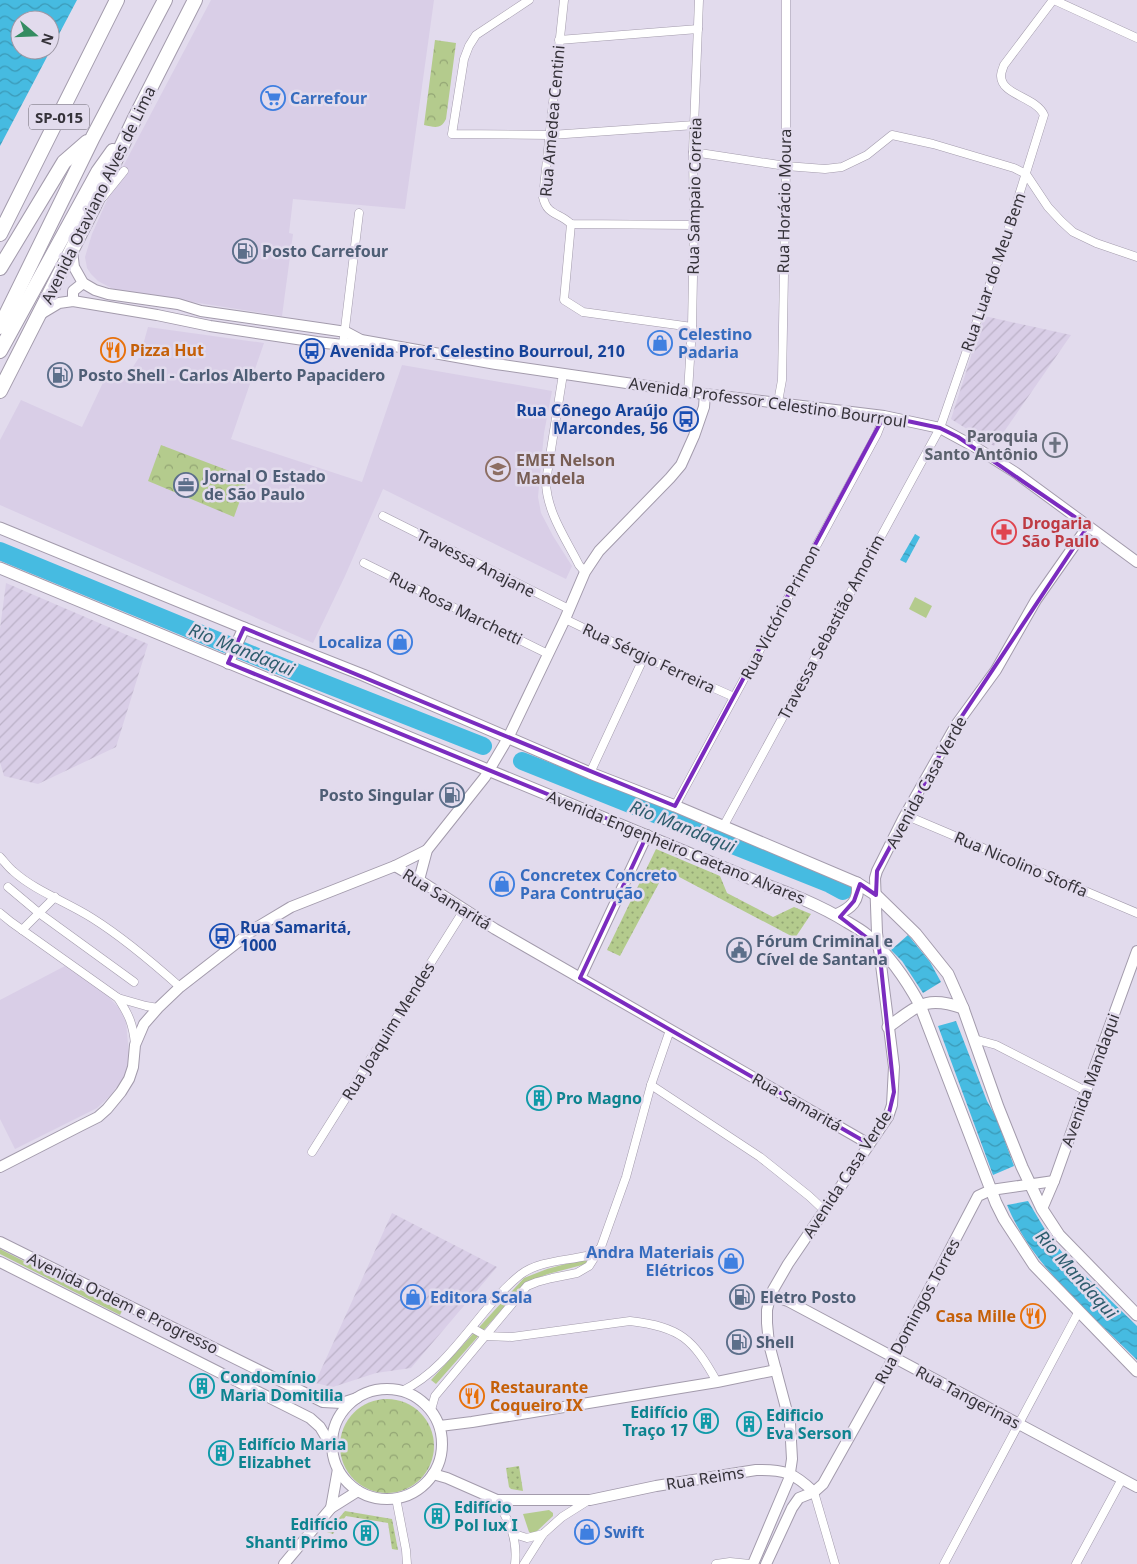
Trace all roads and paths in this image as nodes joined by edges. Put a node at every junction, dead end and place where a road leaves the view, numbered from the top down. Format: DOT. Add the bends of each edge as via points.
graph roads {
  1 [pos="117,0"];
  2 [pos="165,0"];
  3 [pos="195,0"];
  4 [pos="529,0"];
  5 [pos="564,0"];
  6 [pos="699,0"];
  7 [pos="786,0"];
  8 [pos="1054,0"];
  9 [pos="698,30"];
  10 [pos="1137,38"];
  11 [pos="559,40"];
  12 [pos="134,120"];
  13 [pos="695,125"];
  14 [pos="551,135"];
  15 [pos="93,137"];
  16 [pos="694,152"];
  17 [pos="786,166"];
  18 [pos="124,172"];
  19 [pos="1026,174"];
  20 [pos="92,210"];
  21 [pos="359,213"];
  22 [pos="571,224"];
  23 [pos="694,225"];
  24 [pos="0,234"];
  25 [pos="72,251"];
  26 [pos="1137,257"];
  27 [pos="0,268"];
  28 [pos="83,283"];
  29 [pos="73,300"];
  30 [pos="174,303"];
  31 [pos="193,308"];
  32 [pos="39,315"];
  33 [pos="157,315"];
  34 [pos="188,322"];
  35 [pos="210,326"];
  36 [pos="0,327"];
  37 [pos="692,327"];
  38 [pos="346,332"];
  39 [pos="361,340"];
  40 [pos="344,345"];
  41 [pos="0,351"];
  42 [pos="563,374"];
  43 [pos="0,390"];
  44 [pos="688,392"];
  45 [pos="705,394"];
  46 [pos="778,402"];
  47 [pos="884,416"];
  48 [pos="940,428"];
  49 [pos="383,516"];
  50 [pos="1088,526"];
  51 [pos="0,528"];
  52 [pos="1137,562"];
  53 [pos="364,563"];
  54 [pos="0,568"];
  55 [pos="585,572"];
  56 [pos="567,614"];
  57 [pos="244,628"];
  58 [pos="548,654"];
  59 [pos="644,657"];
  60 [pos="228,662"];
  61 [pos="734,697"];
  62 [pos="508,738"];
  63 [pos="489,770"];
  64 [pos="590,773"];
  65 [pos="675,806"];
  66 [pos="905,815"];
  67 [pos="723,827"];
  68 [pos="647,836"];
  69 [pos="427,850"];
  70 [pos="0,857"];
  71 [pos="396,866"];
  72 [pos="420,880"];
  73 [pos="857,883"];
  74 [pos="8,887"];
  75 [pos="876,894"];
  76 [pos="55,897"];
  77 [pos="464,910"];
  78 [pos="0,913"];
  79 [pos="39,913"];
  80 [pos="1137,913"];
  81 [pos="836,915"];
  82 [pos="22,930"];
  83 [pos="879,947"];
  84 [pos="1137,951"];
  85 [pos="580,978"];
  86 [pos="134,982"];
  87 [pos="180,987"];
  88 [pos="118,998"];
  89 [pos="920,1005"];
  90 [pos="158,1008"];
  91 [pos="963,1008"];
  92 [pos="888,1027"];
  93 [pos="670,1030"];
  94 [pos="974,1039"];
  95 [pos="135,1045"];
  96 [pos="652,1085"];
  97 [pos="1086,1091"];
  98 [pos="869,1144"];
  99 [pos="312,1152"];
  100 [pos="0,1167"];
  101 [pos="1054,1181"];
  102 [pos="1029,1184"];
  103 [pos="991,1190"];
  104 [pos="1042,1209"];
  105 [pos="824,1210"];
  106 [pos="0,1242"];
  107 [pos="601,1248"];
  108 [pos="0,1262"];
  109 [pos="771,1295"];
  110 [pos="1079,1311"];
  111 [pos="1137,1315"];
  112 [pos="472,1328"];
  113 [pos="486,1336"];
  114 [pos="893,1358"];
  115 [pos="776,1370"];
  116 [pos="1137,1371"];
  117 [pos="717,1382"];
  118 [pos="402,1391"];
  119 [pos="357,1398"];
  120 [pos="431,1410"];
  121 [pos="1018,1424"];
  122 [pos="440,1426"];
  123 [pos="332,1447"];
  124 [pos="338,1468"];
  125 [pos="433,1474"];
  126 [pos="791,1474"];
  127 [pos="1122,1479"];
  128 [pos="1137,1487"];
  129 [pos="358,1490"];
  130 [pos="814,1492"];
  131 [pos="396,1498"];
  132 [pos="497,1500"];
  133 [pos="590,1500"];
  134 [pos="331,1508"];
  135 [pos="514,1534"];
  136 [pos="543,1534"];
  137 [pos="284,1564"];
  138 [pos="407,1564"];
  139 [pos="515,1564"];
  140 [pos="524,1564"];
  141 [pos="716,1564"];
  142 [pos="752,1564"];
  143 [pos="766,1564"];
  144 [pos="835,1564"];
  145 [pos="944,1564"];
  146 [pos="1076,1564"];
  1 -- 24 [label="highway, SP-015"];
  2 -- 15 [label="highway"];
  3 -- 12 [label="highway, Avenida Otaviano Alves de Lima"];
  4 -- 14 [label="street" via="476,35 469,46 452,134"];
  5 -- 11 [label="street, Rua Amedea Centini"];
  6 -- 9 [label="street, Rua Sampaio Correia"];
  7 -- 17 [label="street, Rua Horácio Moura"];
  8 -- 10 [label="street"];
  8 -- 19 [label="street, Rua Luar do Meu Bem" via="1004,64 1001,75 1002,83 1009,90 1036,104 1044,115"];
  9 -- 11 [label="street"];
  9 -- 13 [label="street, Rua Sampaio Correia"];
  11 -- 14 [label="street, Rua Amedea Centini"];
  12 -- 20 [label="highway, Avenida Otaviano Alves de Lima"];
  12 -- 41 [label="highway" via="98,172"];
  13 -- 14 [label="street"];
  13 -- 16 [label="street, Rua Sampaio Correia"];
  14 -- 22 [label="street, Rua Amedea Centini" via="543,197 545,206 552,214 565,218"];
  15 -- 27 [label="highway" via="64,162"];
  15 -- 36 [label="highway"];
  16 -- 17 [label="street"];
  16 -- 23 [label="street, Rua Sampaio Correia"];
  17 -- 19 [label="street" via="825,170 842,167 867,155 892,135 933,144"];
  17 -- 46 [label="street, Rua Horácio Moura" via="782,380"];
  18 -- 20 [label="street"];
  19 -- 26 [label="street" via="1060,221 1073,232 1096,244"];
  19 -- 48 [label="street, Rua Luar do Meu Bem"];
  20 -- 25 [label="highway, Avenida Otaviano Alves de Lima"];
  21 -- 38 [label="street"];
  22 -- 23 [label="street, Rua Amedea Centini"];
  22 -- 37 [label="street" via="564,300 582,312"];
  23 -- 37 [label="street, Rua Sampaio Correia"];
  25 -- 28 [label="main road" via="74,267"];
  25 -- 32 [label="highway, Avenida Otaviano Alves de Lima"];
  28 -- 29 [label="main road" via="73,291"];
  28 -- 30 [label="main road, Avenida Professor Celestino Bourroul" via="108,294"];
  29 -- 32 [label="main road, Avenida Professor Celestino Bourroul" via="59,302"];
  29 -- 33 [label="main road, Avenida Professor Celestino Bourroul"];
  30 -- 31 [label="main road, Avenida Professor Celestino Bourroul"];
  30 -- 33 [label="main road" via="166,314"];
  30 -- 34 [label="main road" via="185,313"];
  31 -- 35 [label="main road"];
  31 -- 38 [label="main road, Avenida Professor Celestino Bourroul"];
  32 -- 43 [label="highway, Avenida Otaviano Alves de Lima"];
  33 -- 34 [label="main road, Avenida Professor Celestino Bourroul"];
  34 -- 35 [label="main road, Avenida Professor Celestino Bourroul"];
  35 -- 40 [label="main road, Avenida Professor Celestino Bourroul"];
  37 -- 44 [label="street, Rua Sampaio Correia"];
  38 -- 39 [label="main road, Avenida Professor Celestino Bourroul"];
  38 -- 40 [label="street"];
  39 -- 40 [label="main road, Avenida Professor Celestino Bourroul"];
  39 -- 42 [label="main road, Avenida Professor Celestino Bourroul"];
  42 -- 44 [label="main road, Avenida Professor Celestino Bourroul"];
  42 -- 55 [label="street" via="546,494 549,506"];
  44 -- 45 [label="main road, Avenida Professor Celestino Bourroul"];
  45 -- 46 [label="main road, Avenida Professor Celestino Bourroul"];
  45 -- 55 [label="main road" via="704,407 681,465 599,551"];
  46 -- 47 [label="main road, Avenida Professor Celestino Bourroul"];
  47 -- 48 [label="main road, Avenida Professor Celestino Bourroul"];
  47 -- 61 [label="street, Rua Victório Primon"];
  48 -- 50 [label="main road, Avenida Professor Celestino Bourroul" via="1016,473"];
  48 -- 67 [label="street, Travessa Sebastião Amorim"];
  49 -- 56 [label="street, Travessa Anajane"];
  50 -- 52 [label="main road, Avenida Professor Celestino Bourroul"];
  50 -- 66 [label="main road, Avenida Casa Verde" via="1036,600 996,670 956,725"];
  51 -- 57 [label="main road"];
  53 -- 58 [label="street, Rua Rosa Marchetti"];
  54 -- 60 [label="main road, Avenida Engenheiro Caetano Alvares"];
  55 -- 56 [label="main road"];
  56 -- 58 [label="main road"];
  56 -- 59 [label="street, Rua Sérgio Ferreira"];
  57 -- 60 [label="main road"];
  57 -- 62 [label="main road"];
  58 -- 62 [label="main road"];
  59 -- 61 [label="street, Rua Sérgio Ferreira"];
  59 -- 64 [label="street"];
  60 -- 63 [label="main road, Avenida Engenheiro Caetano Alvares"];
  61 -- 65 [label="street, Rua Victório Primon"];
  62 -- 63 [label="main road"];
  62 -- 64 [label="main road"];
  63 -- 68 [label="main road, Avenida Engenheiro Caetano Alvares"];
  63 -- 69 [label="main road"];
  64 -- 65 [label="main road"];
  65 -- 67 [label="main road"];
  66 -- 75 [label="main road, Avenida Casa Verde" via="877,871"];
  66 -- 80 [label="street, Rua Nicolino Stoffa"];
  67 -- 73 [label="main road"];
  68 -- 81 [label="main road, Avenida Engenheiro Caetano Alvares"];
  68 -- 85 [label="main road"];
  69 -- 71 [label="main road"];
  69 -- 72 [label="main road"];
  70 -- 76 [label="street" via="13,871"];
  71 -- 72 [label="main road, Rua Samaritá"];
  71 -- 87 [label="main road, Rua Samaritá" via="291,908 256,928"];
  72 -- 77 [label="main road, Rua Samaritá"];
  73 -- 75 [label="main road"];
  73 -- 81 [label="main road" via="858,893 852,904"];
  74 -- 79 [label="street"];
  75 -- 83 [label="main road, Avenida Casa Verde"];
  75 -- 91 [label="main road" via="916,934 948,974"];
  76 -- 79 [label="street"];
  76 -- 87 [label="street" via="118,936"];
  77 -- 85 [label="main road, Rua Samaritá"];
  77 -- 99 [label="street, Rua Joaquim Mendes"];
  78 -- 82 [label="street"];
  79 -- 82 [label="street"];
  79 -- 86 [label="street"];
  81 -- 83 [label="main road, Avenida Engenheiro Caetano Alvares" via="865,933"];
  82 -- 88 [label="street"];
  83 -- 89 [label="main road, Avenida Engenheiro Caetano Alvares" via="907,982"];
  83 -- 92 [label="main road, Avenida Casa Verde"];
  84 -- 97 [label="main road, Avenida Mandaqui"];
  85 -- 93 [label="main road, Rua Samaritá"];
  87 -- 90 [label="main road, Rua Samaritá"];
  88 -- 90 [label="street"];
  88 -- 95 [label="street" via="129,1014"];
  89 -- 91 [label="main road" via="947,1002"];
  89 -- 92 [label="main road"];
  89 -- 103 [label="main road, Avenida Engenheiro Caetano Alvares"];
  90 -- 95 [label="main road, Rua Samaritá" via="144,1024"];
  91 -- 94 [label="main road"];
  92 -- 98 [label="main road, Avenida Casa Verde" via="894,1067 892,1105 888,1117"];
  93 -- 96 [label="street"];
  93 -- 98 [label="main road, Rua Samaritá"];
  94 -- 97 [label="street" via="996,1045"];
  94 -- 102 [label="main road"];
  95 -- 100 [label="main road, Rua Samaritá" via="128,1079 107,1109 98,1117"];
  96 -- 105 [label="street" via="760,1157"];
  96 -- 107 [label="street" via="626,1177"];
  97 -- 101 [label="main road, Avenida Mandaqui"];
  98 -- 105 [label="main road, Avenida Casa Verde"];
  101 -- 102 [label="main road"];
  101 -- 104 [label="main road, Avenida Mandaqui"];
  102 -- 103 [label="main road"];
  102 -- 104 [label="main road"];
  103 -- 110 [label="main road, Avenida Engenheiro Caetano Alvares" via="1004,1219 1034,1265"];
  103 -- 114 [label="main road, Rua Domingos Torres" via="978,1196"];
  104 -- 111 [label="main road" via="1059,1235"];
  105 -- 109 [label="main road, Avenida Casa Verde"];
  106 -- 119 [label="main road, Avenida Ordem e Progresso" via="323,1402 342,1403"];
  107 -- 112 [label="street" via="588,1255 522,1274"];
  107 -- 113 [label="street" via="583,1271 528,1286"];
  108 -- 123 [label="main road, Avenida Ordem e Progresso" via="310,1418 320,1427"];
  109 -- 114 [label="main road, Rua Tangerinas"];
  109 -- 115 [label="main road, Avenida Casa Verde" via="767,1323"];
  110 -- 116 [label="main road, Avenida Engenheiro Caetano Alvares"];
  110 -- 121 [label="street"];
  112 -- 113 [label="street"];
  112 -- 118 [label="street" via="438,1365 419,1382"];
  113 -- 117 [label="street" via="512,1337 630,1320 650,1323 676,1332 690,1343 704,1358"];
  113 -- 120 [label="street" via="435,1396"];
  114 -- 121 [label="main road, Rua Tangerinas"];
  114 -- 130 [label="main road, Rua Domingos Torres" via="822,1484"];
  115 -- 117 [label="main road"];
  115 -- 126 [label="main road, Avenida Casa Verde" via="790,1423"];
  117 -- 122 [label="main road"];
  118 -- 119 [label="main road" via="379,1389"];
  118 -- 120 [label="main road" via="413,1395"];
  119 -- 123 [label="main road" via="338,1419"];
  120 -- 122 [label="main road"];
  121 -- 127 [label="main road, Rua Tangerinas"];
  121 -- 145 [label="street"];
  122 -- 125 [label="main road" via="441,1456"];
  123 -- 124 [label="main road"];
  124 -- 129 [label="main road"];
  124 -- 134 [label="main road"];
  125 -- 131 [label="main road" via="411,1494"];
  125 -- 132 [label="main road"];
  126 -- 130 [label="main road, Rua Reims"];
  126 -- 133 [label="main road, Rua Reims" via="782,1470 756,1470"];
  126 -- 142 [label="main road, Avenida Casa Verde"];
  127 -- 128 [label="main road, Rua Tangerinas"];
  127 -- 146 [label="street"];
  129 -- 131 [label="main road" via="383,1499"];
  129 -- 134 [label="main road"];
  130 -- 143 [label="main road" via="799,1498 792,1508"];
  130 -- 144 [label="street"];
  131 -- 138 [label="street"];
  132 -- 133 [label="main road, Rua Reims"];
  132 -- 135 [label="street"];
  133 -- 136 [label="street, Rua Reims" via="562,1517"];
  134 -- 137 [label="main road"];
  135 -- 136 [label="street" via="527,1538"];
  135 -- 139 [label="street"];
  136 -- 140 [label="street, Rua Reims"];
  141 -- 142 [label="street"];
}
